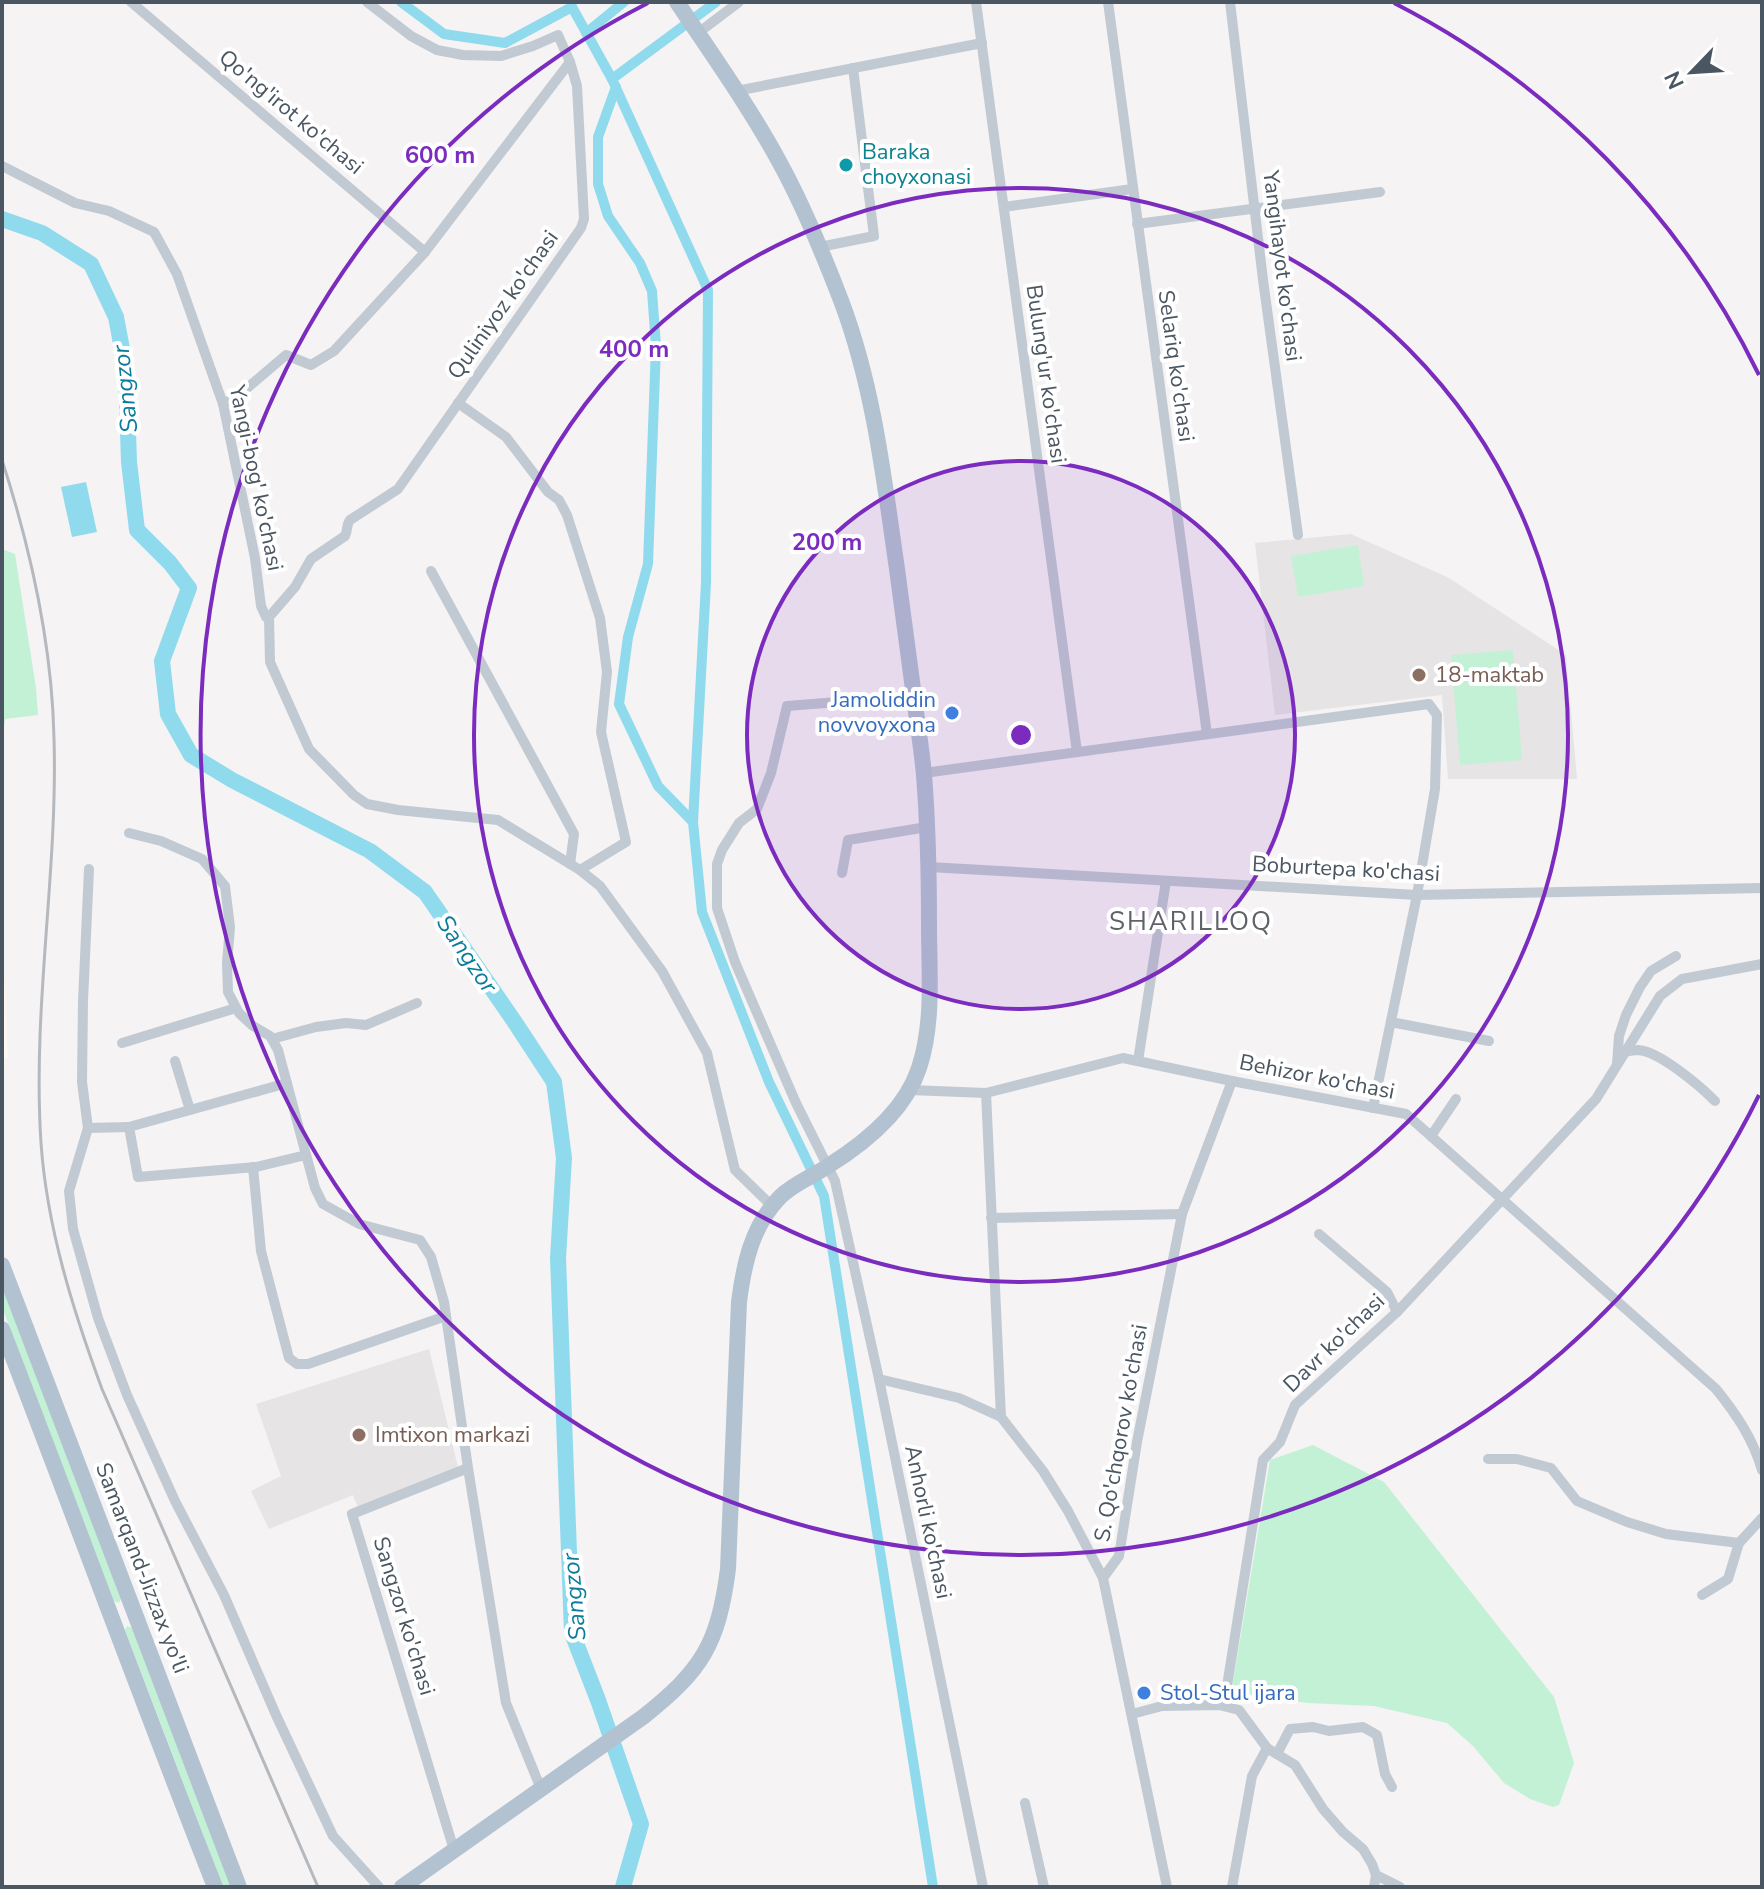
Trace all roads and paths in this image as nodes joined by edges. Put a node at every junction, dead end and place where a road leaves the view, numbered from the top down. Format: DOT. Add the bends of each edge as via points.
graph roads {
  1 [pos="131,2"];
  2 [pos="367,2"];
  3 [pos="739,2"];
  4 [pos="976,2"];
  5 [pos="1108,2"];
  6 [pos="1230,2"];
  7 [pos="678,3"];
  8 [pos="697,32"];
  9 [pos="982,43"];
  10 [pos="570,62"];
  11 [pos="853,68"];
  12 [pos="736,91"];
  13 [pos="2,166"];
  14 [pos="1132,189"];
  15 [pos="1380,192"];
  16 [pos="1004,207"];
  17 [pos="1254,208"];
  18 [pos="1137,224"];
  19 [pos="820,247"];
  20 [pos="425,252"];
  21 [pos="458,403"];
  22 [pos="223,404"];
  23 [pos="1298,535"];
  24 [pos="431,571"];
  25 [pos="269,617"];
  26 [pos="914,696"];
  27 [pos="1207,734"];
  28 [pos="1077,752"];
  29 [pos="924,773"];
  30 [pos="927,827"];
  31 [pos="129,833"];
  32 [pos="575,867"];
  33 [pos="929,867"];
  34 [pos="89,869"];
  35 [pos="842,873"];
  36 [pos="1166,881"];
  37 [pos="1762,888"];
  38 [pos="1417,895"];
  39 [pos="1676,956"];
  40 [pos="1762,964"];
  41 [pos="417,1003"];
  42 [pos="236,1008"];
  43 [pos="1391,1022"];
  44 [pos="272,1039"];
  45 [pos="1489,1041"];
  46 [pos="122,1043"];
  47 [pos="1625,1052"];
  48 [pos="175,1061"];
  49 [pos="1138,1061"];
  50 [pos="1616,1066"];
  51 [pos="1232,1081"];
  52 [pos="287,1083"];
  53 [pos="910,1090"];
  54 [pos="986,1093"];
  55 [pos="1456,1099"];
  56 [pos="1715,1101"];
  57 [pos="1373,1108"];
  58 [pos="190,1110"];
  59 [pos="129,1127"];
  60 [pos="88,1128"];
  61 [pos="1431,1136"];
  62 [pos="306,1155"];
  63 [pos="828,1166"];
  64 [pos="253,1167"];
  65 [pos="1502,1198"];
  66 [pos="772,1206"];
  67 [pos="1182,1214"];
  68 [pos="991,1218"];
  69 [pos="1319,1234"];
  70 [pos="2,1265"];
  71 [pos="1397,1312"];
  72 [pos="446,1316"];
  73 [pos="2,1329"];
  74 [pos="879,1379"];
  75 [pos="1001,1417"];
  76 [pos="1488,1459"];
  77 [pos="468,1468"];
  78 [pos="1762,1470"];
  79 [pos="1762,1518"];
  80 [pos="1739,1543"];
  81 [pos="1103,1578"];
  82 [pos="1702,1595"];
  83 [pos="139,1623"];
  84 [pos="117,1631"];
  85 [pos="1227,1686"];
  86 [pos="1132,1714"];
  87 [pos="1272,1751"];
  88 [pos="1392,1787"];
  89 [pos="541,1789"];
  90 [pos="1025,1803"];
  91 [pos="454,1850"];
  92 [pos="1376,1875"];
  93 [pos="215,1887"];
  94 [pos="239,1887"];
  95 [pos="379,1887"];
  96 [pos="402,1887"];
  97 [pos="983,1887"];
  98 [pos="1044,1887"];
  99 [pos="1167,1887"];
  100 [pos="1232,1887"];
  101 [pos="1374,1887"];
  102 [pos="1400,1887"];
  1 -- 20 [label="street, Qo'ng'irot ko'chasi"];
  2 -- 10 [label="street" via="437,50 501,56 558,35"];
  3 -- 8 [label="street"];
  4 -- 9 [label="street, Bulung'ur ko'chasi"];
  5 -- 14 [label="street, Selariq ko'chasi"];
  6 -- 17 [label="street, Yangihayot ko'chasi"];
  7 -- 8 [label="main road"];
  8 -- 12 [label="main road"];
  9 -- 11 [label="street"];
  9 -- 16 [label="street, Bulung'ur ko'chasi"];
  10 -- 20 [label="street"];
  10 -- 21 [label="street, Quliniyoz ko'chasi" via="577,86 584,219"];
  11 -- 12 [label="street"];
  11 -- 19 [label="street" via="874,236"];
  12 -- 19 [label="main road" via="782,166"];
  13 -- 22 [label="street, Yangi-bog' ko'chasi" via="75,203 109,211 154,232 177,274"];
  14 -- 16 [label="street"];
  14 -- 18 [label="street, Selariq ko'chasi"];
  15 -- 17 [label="street"];
  16 -- 28 [label="street, Bulung'ur ko'chasi"];
  17 -- 18 [label="street"];
  17 -- 23 [label="street, Yangihayot ko'chasi"];
  18 -- 27 [label="street, Selariq ko'chasi"];
  19 -- 26 [label="main road" via="855,342 874,415"];
  20 -- 22 [label="street" via="324,359 308,365 286,355"];
  21 -- 25 [label="street, Quliniyoz ko'chasi" via="398,489 350,520 345,536 311,559"];
  21 -- 32 [label="street" via="506,437 559,500 600,618 607,672 601,732 626,842"];
  22 -- 25 [label="street, Yangi-bog' ko'chasi" via="261,606"];
  24 -- 32 [label="street" via="574,834"];
  25 -- 32 [label="street, Yangi-bog' ko'chasi" via="270,662 309,749 354,795 367,804 398,810 498,820"];
  26 -- 29 [label="main road"];
  26 -- 63 [label="street, Anhorli ko'chasi" via="787,706 757,809 739,823 717,864 717,908 735,962"];
  27 -- 28 [label="street"];
  27 -- 38 [label="street" via="1429,704 1437,715 1435,789"];
  28 -- 29 [label="street"];
  29 -- 30 [label="main road"];
  30 -- 33 [label="main road"];
  30 -- 35 [label="street" via="848,840"];
  31 -- 42 [label="street" via="202,859 225,886 228,992"];
  32 -- 66 [label="street, Yangi-bog' ko'chasi" via="600,886 662,971 707,1053 735,1170"];
  33 -- 36 [label="street, Boburtepa ko'chasi"];
  33 -- 53 [label="main road" via="928,1024"];
  34 -- 60 [label="street" via="82,1069"];
  36 -- 38 [label="street, Boburtepa ko'chasi"];
  36 -- 49 [label="street"];
  37 -- 38 [label="street, Boburtepa ko'chasi"];
  38 -- 43 [label="street"];
  39 -- 50 [label="street" via="1651,971 1640,987 1619,1036"];
  40 -- 47 [label="street, Davr ko'chasi" via="1682,979 1660,996"];
  41 -- 44 [label="street" via="366,1025 316,1027"];
  42 -- 44 [label="street"];
  42 -- 46 [label="street"];
  43 -- 45 [label="street"];
  43 -- 57 [label="street"];
  44 -- 52 [label="street"];
  47 -- 50 [label="street, Davr ko'chasi"];
  47 -- 56 [label="street" via="1640,1050 1654,1056"];
  48 -- 58 [label="street"];
  49 -- 51 [label="street, Behizor ko'chasi"];
  49 -- 54 [label="street, Behizor ko'chasi" via="1123,1058"];
  50 -- 65 [label="street, Davr ko'chasi" via="1596,1099"];
  51 -- 57 [label="street, Behizor ko'chasi"];
  51 -- 67 [label="street, S. Qo'chqorov ko'chasi"];
  52 -- 58 [label="street"];
  52 -- 62 [label="street"];
  53 -- 54 [label="street, Behizor ko'chasi"];
  53 -- 63 [label="main road" via="873,1133"];
  54 -- 68 [label="street"];
  55 -- 61 [label="street"];
  57 -- 61 [label="street, Behizor ko'chasi" via="1406,1114"];
  58 -- 59 [label="street"];
  59 -- 60 [label="street"];
  59 -- 64 [label="street" via="138,1177"];
  60 -- 95 [label="street" via="69,1191 73,1229 127,1395 333,1836"];
  61 -- 65 [label="street, Behizor ko'chasi"];
  62 -- 64 [label="street"];
  62 -- 72 [label="street" via="323,1204 359,1224 420,1240 431,1257"];
  63 -- 66 [label="main road"];
  63 -- 74 [label="street, Anhorli ko'chasi"];
  64 -- 72 [label="street" via="261,1251 289,1358 308,1364"];
  65 -- 71 [label="street, Davr ko'chasi"];
  65 -- 78 [label="street, Behizor ko'chasi" via="1716,1389 1739,1417"];
  66 -- 89 [label="main road" via="754,1235 741,1285 729,1547 721,1613 710,1644 672,1695"];
  67 -- 68 [label="street"];
  67 -- 81 [label="street, S. Qo'chqorov ko'chasi" via="1119,1556"];
  68 -- 75 [label="street"];
  69 -- 71 [label="street" via="1387,1292"];
  70 -- 83 [label="main road, Samarqand-Jizzax yo'li"];
  71 -- 85 [label="street, Davr ko'chasi" via="1295,1405 1280,1442 1263,1460"];
  72 -- 77 [label="street"];
  73 -- 84 [label="main road"];
  74 -- 75 [label="street" via="959,1398"];
  74 -- 97 [label="street, Anhorli ko'chasi"];
  75 -- 81 [label="street" via="1043,1471"];
  76 -- 80 [label="street" via="1517,1459 1551,1468 1577,1501 1627,1522 1666,1534"];
  77 -- 89 [label="street" via="506,1703"];
  77 -- 91 [label="street, Sangzor ko'chasi" via="352,1514"];
  79 -- 80 [label="street"];
  80 -- 82 [label="street" via="1728,1579"];
  81 -- 86 [label="street"];
  83 -- 84 [label="main road" via="124,1617"];
  83 -- 94 [label="main road, Samarqand-Jizzax yo'li"];
  84 -- 93 [label="main road"];
  86 -- 87 [label="street" via="1162,1706 1239,1710"];
  86 -- 99 [label="street"];
  87 -- 88 [label="street" via="1290,1729 1363,1727 1377,1735"];
  87 -- 92 [label="street" via="1295,1765 1323,1809 1363,1849"];
  87 -- 100 [label="street" via="1252,1776"];
  89 -- 91 [label="main road"];
  90 -- 98 [label="street"];
  91 -- 96 [label="main road"];
  92 -- 101 [label="street"];
  92 -- 102 [label="street"];
}
